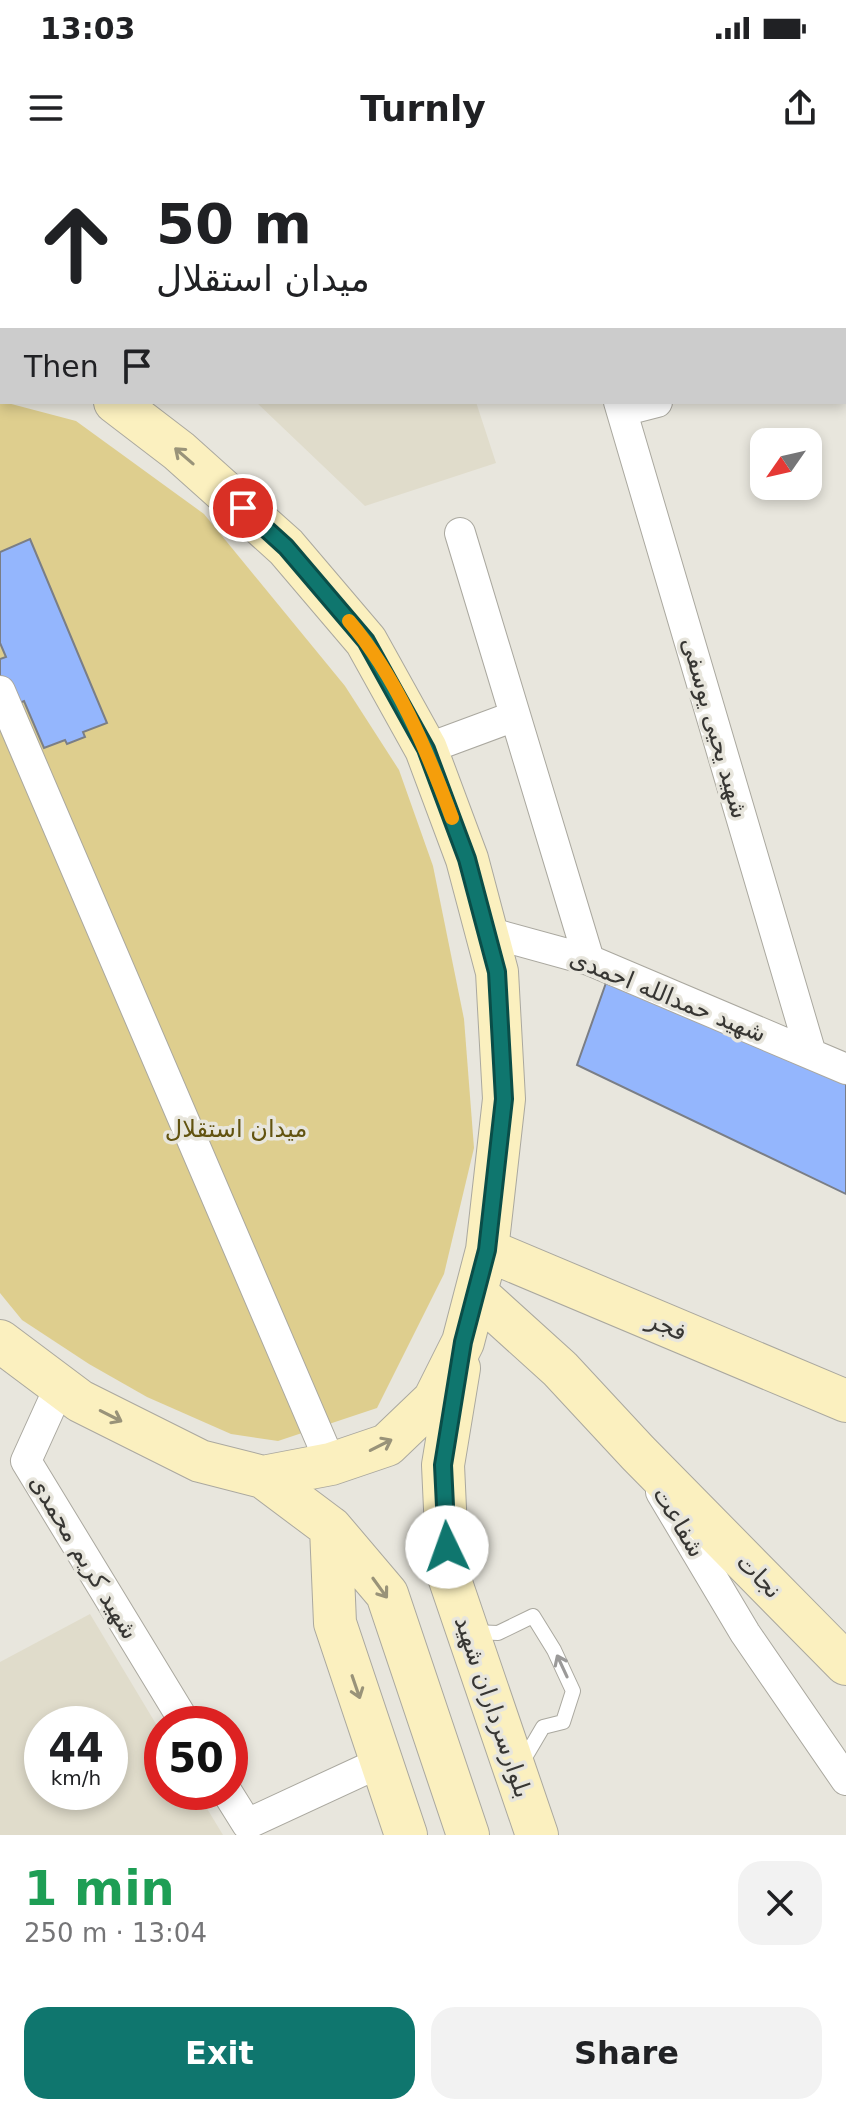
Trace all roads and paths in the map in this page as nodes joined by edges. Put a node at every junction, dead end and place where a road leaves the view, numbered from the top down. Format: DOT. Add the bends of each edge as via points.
graph roads {
  1 [pos="118,404"];
  2 [pos="643,404"];
  3 [pos="621,407"];
  4 [pos="460,533"];
  5 [pos="0,691"];
  6 [pos="515,716"];
  7 [pos="426,749"];
  8 [pos="487,932"];
  9 [pos="589,960"];
  10 [pos="811,1054"];
  11 [pos="846,1069"];
  12 [pos="487,1250"];
  13 [pos="476,1293"];
  14 [pos="0,1341"];
  15 [pos="463,1342"];
  16 [pos="60,1386"];
  17 [pos="846,1401"];
  18 [pos="638,1453"];
  19 [pos="331,1464"];
  20 [pos="263,1477"];
  21 [pos="331,1528"];
  22 [pos="468,1631"];
  23 [pos="846,1664"];
  24 [pos="175,1706"];
  25 [pos="381,1762"];
  26 [pos="516,1773"];
  27 [pos="846,1780"];
  28 [pos="238,1810"];
  29 [pos="406,1835"];
  30 [pos="468,1835"];
  31 [pos="537,1835"];
  7 -- 1 [label="main road, one-way" via="366,641 286,547"];
  2 -- 3 [label="street"];
  3 -- 10 [label="street, شهید یحیی یوسفی"];
  4 -- 6 [label="street"];
  5 -- 19 [label="street"];
  6 -- 7 [label="street"];
  6 -- 9 [label="street"];
  7 -- 8 [label="main road" via="467,859"];
  8 -- 9 [label="street, شهید حمدالله احمدی"];
  8 -- 12 [label="main road" via="497,972 504,1099"];
  9 -- 10 [label="street, شهید حمدالله احمدی"];
  10 -- 11 [label="street, شهید حمدالله احمدی"];
  12 -- 13 [label="main road"];
  12 -- 17 [label="main road, فجر"];
  13 -- 15 [label="main road"];
  13 -- 18 [label="main road, شفاعت" via="560,1369"];
  14 -- 16 [label="main road"];
  19 -- 15 [label="main road, one-way" via="387,1445 434,1400"];
  15 -- 22 [label="main road, بلوارسرداران شهید" via="443,1465 448,1574"];
  16 -- 20 [label="main road, one-way" via="200,1461"];
  16 -- 24 [label="street, شهید کریم محمدی" via="26,1461"];
  18 -- 23 [label="main road, نجات"];
  18 -- 27 [label="street, شفاعت" via="745,1633"];
  19 -- 20 [label="main road"];
  20 -- 21 [label="main road"];
  21 -- 25 [label="main road, one-way" via="335,1623"];
  21 -- 30 [label="main road, one-way" via="387,1594"];
  22 -- 26 [label="main road, بلوارسرداران شهید"];
  26 -- 22 [label="lane, one-way" via="543,1727 563,1722 573,1691 533,1616 498,1633"];
  25 -- 28 [label="street" via="247,1824"];
  25 -- 29 [label="main road"];
  26 -- 31 [label="main road, بلوارسرداران شهید"];
}
